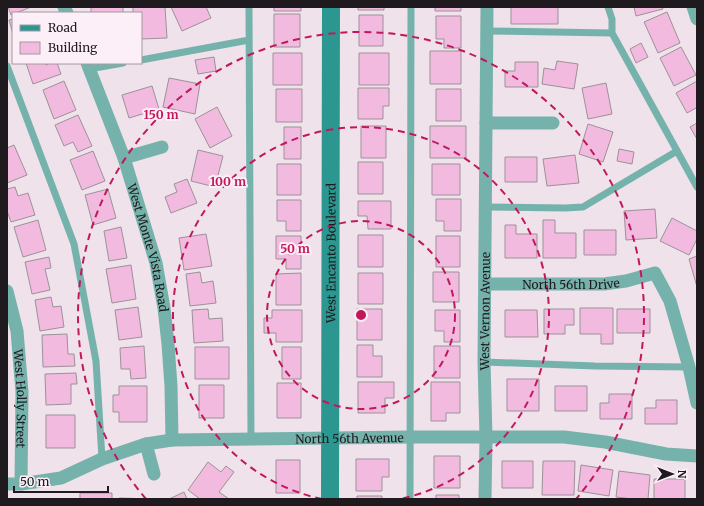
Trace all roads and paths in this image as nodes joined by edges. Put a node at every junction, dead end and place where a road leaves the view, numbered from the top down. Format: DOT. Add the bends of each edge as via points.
graph roads {
  1 [pos="249,7"];
  2 [pos="331,7"];
  3 [pos="411,7"];
  4 [pos="487,7"];
  5 [pos="608,7"];
  6 [pos="692,7"];
  7 [pos="697,18"];
  8 [pos="487,31"];
  9 [pos="612,33"];
  10 [pos="249,40"];
  11 [pos="142,60"];
  12 [pos="111,64"];
  13 [pos="7,66"];
  14 [pos="88,66"];
  15 [pos="486,123"];
  16 [pos="554,123"];
  17 [pos="162,147"];
  18 [pos="677,151"];
  19 [pos="124,158"];
  20 [pos="697,187"];
  21 [pos="486,207"];
  22 [pos="485,284"];
  23 [pos="7,291"];
  24 [pos="484,362"];
  25 [pos="689,368"];
  26 [pos="697,403"];
  27 [pos="410,437"];
  28 [pos="486,437"];
  29 [pos="330,438"];
  30 [pos="172,440"];
  31 [pos="251,440"];
  32 [pos="146,444"];
  33 [pos="697,456"];
  34 [pos="102,459"];
  35 [pos="154,474"];
  36 [pos="7,484"];
  37 [pos="21,484"];
  38 [pos="330,499"];
  39 [pos="410,499"];
  40 [pos="485,499"];
  1 -- 10 [label="lane"];
  2 -- 29 [label="street, West Encanto Boulevard"];
  3 -- 27 [label="lane"];
  4 -- 8 [label="street, West Vernon Avenue"];
  5 -- 9 [label="lane" via="612,19"];
  6 -- 7 [label="street"];
  8 -- 9 [label="lane"];
  8 -- 15 [label="street, West Vernon Avenue"];
  9 -- 18 [label="lane"];
  10 -- 11 [label="lane"];
  10 -- 31 [label="lane"];
  12 -- 14 [label="lane"];
  13 -- 34 [label="lane" via="74,244 96,361"];
  14 -- 19 [label="street, West Monte Vista Road"];
  15 -- 16 [label="street"];
  15 -- 21 [label="street, West Vernon Avenue"];
  17 -- 19 [label="street"];
  18 -- 20 [label="lane"];
  18 -- 21 [label="lane" via="583,206"];
  19 -- 30 [label="street, West Monte Vista Road" via="156,263 164,308 171,386"];
  21 -- 22 [label="street, West Vernon Avenue"];
  22 -- 24 [label="street, West Vernon Avenue"];
  22 -- 25 [label="street, North 56th Drive" via="604,284 655,273 670,301"];
  23 -- 37 [label="street, West Holly Street" via="17,331 22,392"];
  24 -- 25 [label="lane"];
  24 -- 28 [label="street, West Vernon Avenue"];
  25 -- 26 [label="street"];
  27 -- 28 [label="street, North 56th Avenue"];
  27 -- 29 [label="street, North 56th Avenue"];
  27 -- 39 [label="lane"];
  28 -- 33 [label="street, North 56th Avenue" via="564,437 666,454"];
  28 -- 40 [label="street, West Vernon Avenue"];
  29 -- 31 [label="street, North 56th Avenue"];
  29 -- 38 [label="street, West Encanto Boulevard"];
  30 -- 31 [label="street, North 56th Avenue"];
  30 -- 32 [label="street, North 56th Avenue"];
  32 -- 34 [label="street, North 56th Avenue"];
  32 -- 35 [label="street"];
  34 -- 37 [label="street, North 56th Avenue" via="61,478"];
  36 -- 37 [label="street, North 56th Avenue"];
}
